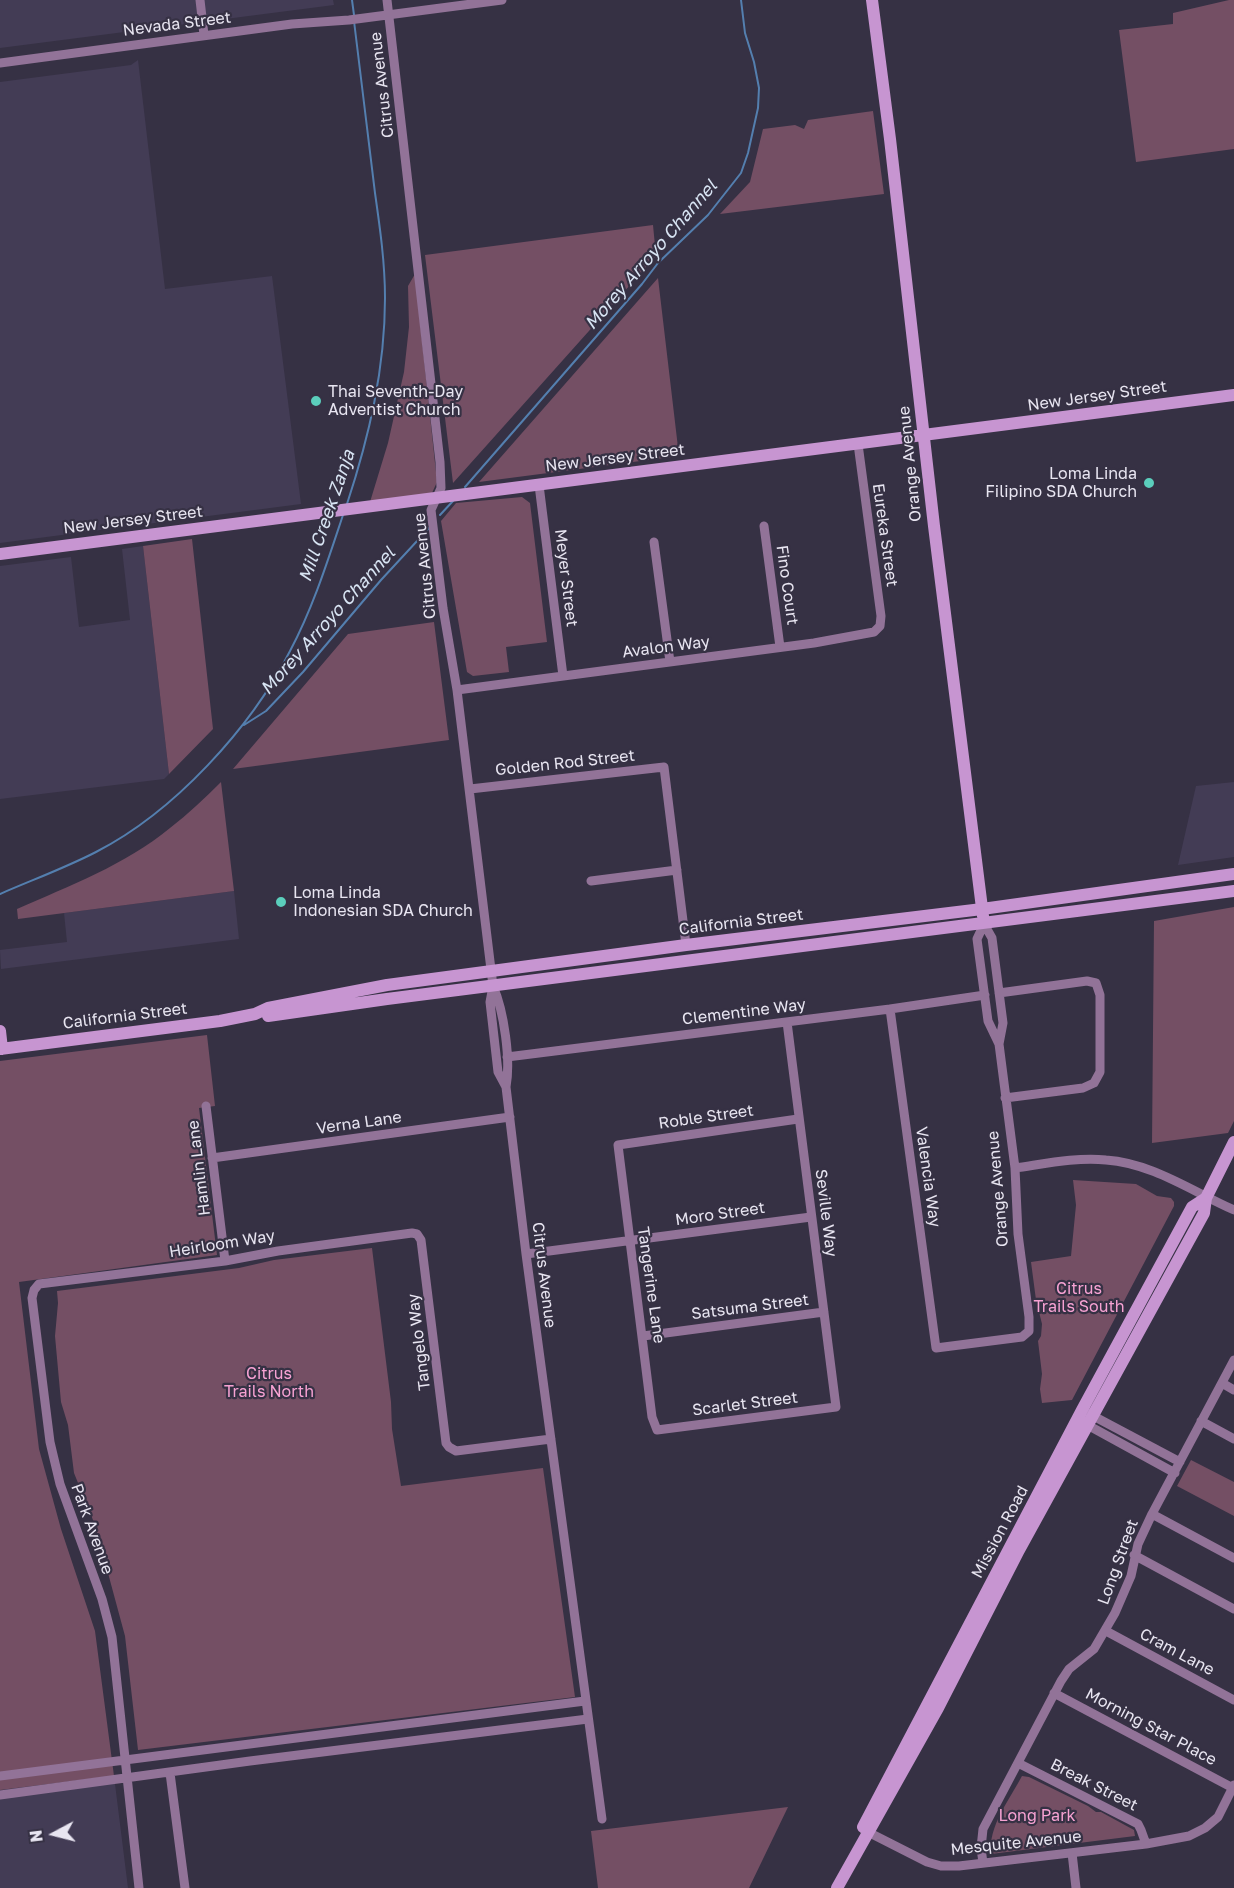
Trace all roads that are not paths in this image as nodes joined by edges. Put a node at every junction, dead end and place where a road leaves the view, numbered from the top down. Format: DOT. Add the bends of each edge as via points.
graph roads {
  1 [pos="200,0"];
  2 [pos="387,0"];
  3 [pos="502,0"];
  4 [pos="872,0"];
  5 [pos="388,15"];
  6 [pos="204,35"];
  7 [pos="0,63"];
  8 [pos="1234,395"];
  9 [pos="924,436"];
  10 [pos="858,444"];
  11 [pos="539,484"];
  12 [pos="437,498"];
  13 [pos="764,526"];
  14 [pos="654,542"];
  15 [pos="0,554"];
  16 [pos="878,630"];
  17 [pos="780,648"];
  18 [pos="670,662"];
  19 [pos="563,676"];
  20 [pos="457,690"];
  21 [pos="470,789"];
  22 [pos="677,870"];
  23 [pos="1234,874"];
  24 [pos="591,881"];
  25 [pos="1234,891"];
  26 [pos="982,909"];
  27 [pos="984,924"];
  28 [pos="686,945"];
  29 [pos="491,972"];
  30 [pos="493,986"];
  31 [pos="999,993"];
  32 [pos="985,995"];
  33 [pos="890,1009"];
  34 [pos="255,1014"];
  35 [pos="787,1022"];
  36 [pos="0,1031"];
  37 [pos="999,1044"];
  38 [pos="1,1049"];
  39 [pos="507,1057"];
  40 [pos="506,1087"];
  41 [pos="1005,1098"];
  42 [pos="206,1106"];
  43 [pos="510,1117"];
  44 [pos="798,1119"];
  45 [pos="1234,1142"];
  46 [pos="618,1145"];
  47 [pos="212,1158"];
  48 [pos="1015,1168"];
  49 [pos="1206,1198"];
  50 [pos="1234,1210"];
  51 [pos="811,1217"];
  52 [pos="417,1234"];
  53 [pos="630,1241"];
  54 [pos="526,1254"];
  55 [pos="225,1262"];
  56 [pos="34,1290"];
  57 [pos="824,1312"];
  58 [pos="1029,1330"];
  59 [pos="643,1336"];
  60 [pos="1234,1360"];
  61 [pos="1221,1383"];
  62 [pos="1234,1390"];
  63 [pos="836,1407"];
  64 [pos="1085,1417"];
  65 [pos="1201,1421"];
  66 [pos="657,1430"];
  67 [pos="551,1439"];
  68 [pos="1234,1439"];
  69 [pos="1141,1441"];
  70 [pos="1135,1452"];
  71 [pos="1180,1462"];
  72 [pos="1175,1473"];
  73 [pos="1152,1514"];
  74 [pos="1134,1555"];
  75 [pos="1234,1558"];
  76 [pos="1234,1609"];
  77 [pos="1106,1631"];
  78 [pos="1054,1693"];
  79 [pos="1234,1700"];
  80 [pos="585,1701"];
  81 [pos="588,1719"];
  82 [pos="350,1732"];
  83 [pos="352,1749"];
  84 [pos="126,1759"];
  85 [pos="1018,1763"];
  86 [pos="170,1773"];
  87 [pos="0,1776"];
  88 [pos="127,1779"];
  89 [pos="1233,1787"];
  90 [pos="0,1795"];
  91 [pos="602,1819"];
  92 [pos="866,1831"];
  93 [pos="1146,1844"];
  94 [pos="1072,1853"];
  95 [pos="983,1863"];
  96 [pos="139,1888"];
  97 [pos="185,1888"];
  98 [pos="830,1888"];
  99 [pos="837,1888"];
  100 [pos="1076,1888"];
  1 -- 6 [label="street"];
  2 -- 5 [label="street, Citrus Avenue"];
  3 -- 5 [label="street, Nevada Street"];
  4 -- 9 [label="street, Orange Avenue"];
  5 -- 6 [label="street, Nevada Street"];
  5 -- 12 [label="street, Citrus Avenue" via="440,462 441,488"];
  6 -- 7 [label="street, Nevada Street"];
  8 -- 9 [label="street, New Jersey Street"];
  9 -- 10 [label="street, New Jersey Street"];
  9 -- 26 [label="street, Orange Avenue"];
  10 -- 11 [label="street, New Jersey Street"];
  10 -- 16 [label="street, Eureka Street" via="881,616"];
  11 -- 12 [label="street, New Jersey Street"];
  11 -- 19 [label="street, Meyer Street"];
  12 -- 15 [label="street, New Jersey Street"];
  12 -- 20 [label="street, Citrus Avenue" via="431,510"];
  13 -- 17 [label="street, Fino Court"];
  14 -- 18 [label="street"];
  16 -- 17 [label="street, Avalon Way"];
  17 -- 18 [label="street, Avalon Way"];
  18 -- 19 [label="street, Avalon Way"];
  19 -- 20 [label="street, Avalon Way"];
  20 -- 21 [label="street, Citrus Avenue"];
  21 -- 22 [label="street, Golden Rod Street" via="664,767"];
  21 -- 29 [label="street, Citrus Avenue"];
  22 -- 24 [label="street"];
  22 -- 28 [label="street"];
  23 -- 26 [label="street, California Street"];
  25 -- 27 [label="street, California Street"];
  26 -- 27 [label="street, Orange Avenue"];
  26 -- 28 [label="street, California Street"];
  27 -- 30 [label="street, California Street"];
  27 -- 31 [label="street, Orange Avenue" via="992,938"];
  27 -- 32 [label="street, Orange Avenue" via="977,939"];
  28 -- 29 [label="street, California Street"];
  29 -- 30 [label="street, Citrus Avenue"];
  29 -- 34 [label="street, California Street" via="387,985 268,1008"];
  30 -- 34 [label="street, California Street" via="269,1016"];
  30 -- 39 [label="street, Citrus Avenue" via="499,1000"];
  30 -- 40 [label="street, Citrus Avenue" via="490,1002 498,1072"];
  31 -- 37 [label="street, Orange Avenue" via="1003,1023"];
  31 -- 41 [label="street" via="1087,981 1096,983 1100,995 1100,1072 1094,1083 1083,1088"];
  32 -- 33 [label="street, Clementine Way"];
  32 -- 37 [label="street, Orange Avenue" via="988,1021"];
  33 -- 35 [label="street, Clementine Way"];
  33 -- 58 [label="street, Valencia Way" via="936,1348 1022,1337"];
  34 -- 38 [label="street, California Street"];
  35 -- 39 [label="street, Clementine Way"];
  35 -- 44 [label="street, Seville Way"];
  36 -- 38 [label="street"];
  37 -- 41 [label="street, Orange Avenue"];
  39 -- 40 [label="street, Citrus Avenue"];
  40 -- 43 [label="street, Citrus Avenue"];
  41 -- 48 [label="street, Orange Avenue"];
  42 -- 47 [label="street, Hamlin Lane"];
  43 -- 47 [label="street, Verna Lane"];
  43 -- 54 [label="street, Citrus Avenue"];
  44 -- 46 [label="street, Roble Street"];
  44 -- 51 [label="street, Seville Way"];
  45 -- 49 [label="street, Mission Road"];
  46 -- 53 [label="street, Tangerine Lane"];
  47 -- 55 [label="street, Hamlin Lane"];
  48 -- 49 [label="street" via="1107,1160 1140,1167"];
  48 -- 58 [label="street, Orange Avenue"];
  49 -- 50 [label="street"];
  49 -- 64 [label="street, Mission Road" via="1204,1213"];
  51 -- 53 [label="street, Moro Street"];
  51 -- 57 [label="street, Seville Way"];
  52 -- 55 [label="street, Heirloom Way" via="278,1251"];
  52 -- 67 [label="street, Tangelo Way" via="421,1240 446,1443 456,1450"];
  53 -- 54 [label="street, Moro Street"];
  53 -- 59 [label="street, Tangerine Lane"];
  54 -- 67 [label="street, Citrus Avenue"];
  55 -- 56 [label="street, Heirloom Way" via="50,1282 39,1284"];
  56 -- 84 [label="street, Park Avenue" via="50,1442 60,1484 112,1637"];
  57 -- 59 [label="street, Satsuma Street"];
  57 -- 63 [label="street, Seville Way"];
  59 -- 66 [label="street, Tangerine Lane" via="652,1417"];
  60 -- 61 [label="street, Long Street"];
  61 -- 62 [label="street"];
  61 -- 65 [label="street, Long Street"];
  63 -- 66 [label="street, Scarlet Street"];
  64 -- 69 [label="street"];
  64 -- 70 [label="street"];
  64 -- 92 [label="street, Mission Road" via="938,1708"];
  65 -- 68 [label="street"];
  65 -- 71 [label="street, Long Street"];
  67 -- 80 [label="street, Citrus Avenue"];
  69 -- 70 [label="street"];
  69 -- 71 [label="street"];
  70 -- 72 [label="street"];
  71 -- 72 [label="street, Long Street"];
  72 -- 73 [label="street, Long Street"];
  73 -- 74 [label="street, Long Street"];
  73 -- 75 [label="street"];
  74 -- 76 [label="street"];
  74 -- 77 [label="street, Long Street" via="1129,1584"];
  77 -- 78 [label="street, Long Street" via="1094,1649 1069,1669"];
  77 -- 79 [label="street, Cram Lane"];
  78 -- 85 [label="street, Long Street"];
  78 -- 89 [label="street, Morning Star Place"];
  80 -- 81 [label="street, Citrus Avenue"];
  80 -- 82 [label="street"];
  81 -- 83 [label="street"];
  81 -- 91 [label="street, Citrus Avenue"];
  82 -- 83 [label="street"];
  82 -- 84 [label="street"];
  83 -- 86 [label="street"];
  84 -- 87 [label="street"];
  84 -- 88 [label="street, Park Avenue"];
  85 -- 93 [label="street, Break Street" via="1138,1824"];
  85 -- 95 [label="street, Long Street" via="983,1829"];
  86 -- 88 [label="street"];
  86 -- 97 [label="street"];
  88 -- 90 [label="street"];
  88 -- 96 [label="street, Park Avenue"];
  89 -- 93 [label="street, Mesquite Avenue" via="1218,1817 1205,1828 1189,1836"];
  92 -- 95 [label="street, Mesquite Avenue" via="941,1866"];
  92 -- 98 [label="street, Mission Road"];
  92 -- 99 [label="street, Mission Road"];
  93 -- 94 [label="street, Mesquite Avenue"];
  94 -- 95 [label="street, Mesquite Avenue"];
  94 -- 100 [label="street"];
}
